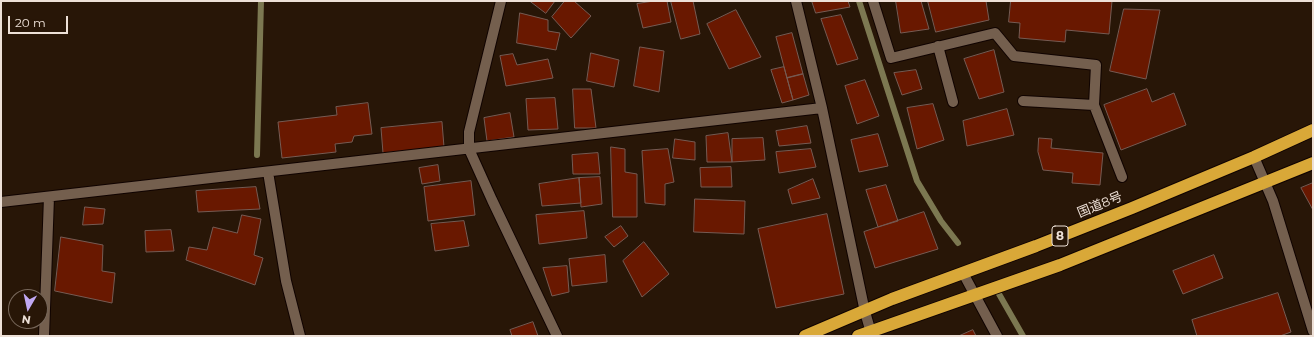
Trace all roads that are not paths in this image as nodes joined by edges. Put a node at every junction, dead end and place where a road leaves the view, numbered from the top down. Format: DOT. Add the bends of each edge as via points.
graph roads {
  1 [pos="501,1"];
  2 [pos="796,1"];
  3 [pos="873,1"];
  4 [pos="938,46"];
  5 [pos="1022,101"];
  6 [pos="953,102"];
  7 [pos="1094,106"];
  8 [pos="822,108"];
  9 [pos="1313,130"];
  10 [pos="469,149"];
  11 [pos="1254,158"];
  12 [pos="1313,163"];
  13 [pos="268,172"];
  14 [pos="1122,177"];
  15 [pos="49,197"];
  16 [pos="1,202"];
  17 [pos="963,273"];
  18 [pos="865,312"];
  19 [pos="1313,331"];
  20 [pos="871,334"];
  21 [pos="44,336"];
  22 [pos="300,336"];
  23 [pos="557,336"];
  24 [pos="805,336"];
  25 [pos="858,336"];
  26 [pos="997,336"];
  1 -- 10 [label="street" via="469,132"];
  2 -- 8 [label="street"];
  3 -- 4 [label="street" via="891,58"];
  4 -- 6 [label="street"];
  4 -- 7 [label="street" via="995,32 1014,56 1096,65"];
  5 -- 7 [label="street"];
  7 -- 14 [label="street"];
  8 -- 10 [label="street"];
  8 -- 18 [label="street"];
  9 -- 11 [label="highway, 国道8号 / 8"];
  10 -- 13 [label="street"];
  10 -- 23 [label="street"];
  11 -- 17 [label="highway, 国道8号 / 8"];
  11 -- 19 [label="street" via="1273,200"];
  12 -- 20 [label="highway, 8" via="1060,265"];
  13 -- 15 [label="street"];
  13 -- 22 [label="street" via="286,281"];
  15 -- 16 [label="street"];
  15 -- 21 [label="street"];
  17 -- 18 [label="highway, 国道8号 / 8" via="892,299"];
  17 -- 26 [label="street"];
  18 -- 20 [label="street"];
  18 -- 24 [label="highway, 国道8号 / 8"];
  20 -- 25 [label="highway, 8"];
}
